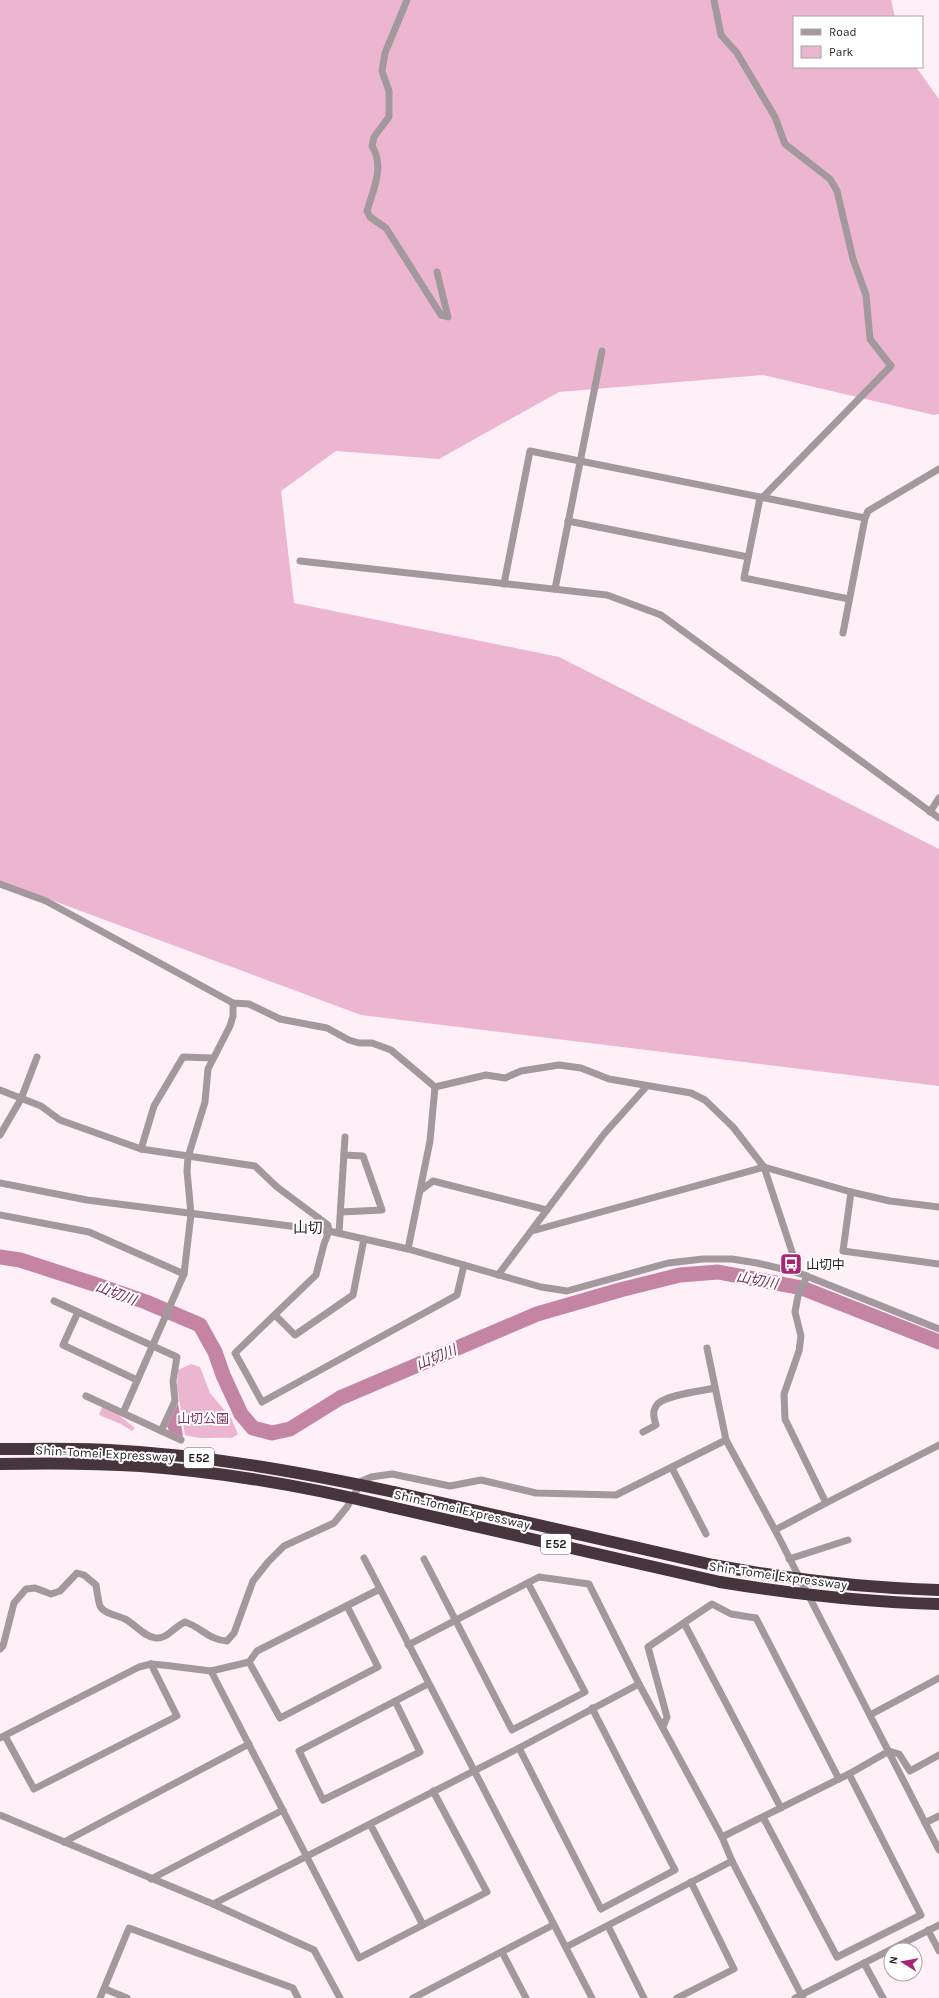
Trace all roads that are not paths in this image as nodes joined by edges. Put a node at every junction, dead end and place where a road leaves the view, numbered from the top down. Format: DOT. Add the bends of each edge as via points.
graph roads {
  1 [pos="407,0"];
  2 [pos="714,0"];
  3 [pos="437,272"];
  4 [pos="602,351"];
  5 [pos="580,462"];
  6 [pos="939,469"];
  7 [pos="761,498"];
  8 [pos="865,518"];
  9 [pos="568,521"];
  10 [pos="748,557"];
  11 [pos="300,561"];
  12 [pos="504,584"];
  13 [pos="555,589"];
  14 [pos="849,599"];
  15 [pos="843,633"];
  16 [pos="939,798"];
  17 [pos="930,812"];
  18 [pos="939,818"];
  19 [pos="0,884"];
  20 [pos="233,1003"];
  21 [pos="37,1057"];
  22 [pos="212,1058"];
  23 [pos="647,1086"];
  24 [pos="435,1087"];
  25 [pos="0,1090"];
  26 [pos="21,1099"];
  27 [pos="0,1135"];
  28 [pos="345,1137"];
  29 [pos="141,1149"];
  30 [pos="344,1155"];
  31 [pos="188,1157"];
  32 [pos="764,1166"];
  33 [pos="0,1183"];
  34 [pos="421,1190"];
  35 [pos="851,1192"];
  36 [pos="939,1207"];
  37 [pos="547,1210"];
  38 [pos="341,1212"];
  39 [pos="191,1214"];
  40 [pos="0,1215"];
  41 [pos="329,1231"];
  42 [pos="532,1231"];
  43 [pos="340,1233"];
  44 [pos="364,1239"];
  45 [pos="408,1249"];
  46 [pos="939,1264"];
  47 [pos="464,1265"];
  48 [pos="799,1273"];
  49 [pos="184,1274"];
  50 [pos="498,1275"];
  51 [pos="805,1279"];
  52 [pos="54,1301"];
  53 [pos="78,1312"];
  54 [pos="275,1315"];
  55 [pos="939,1329"];
  56 [pos="152,1346"];
  57 [pos="707,1348"];
  58 [pos="137,1380"];
  59 [pos="716,1388"];
  60 [pos="86,1396"];
  61 [pos="123,1413"];
  62 [pos="161,1431"];
  63 [pos="643,1432"];
  64 [pos="181,1440"];
  65 [pos="726,1440"];
  66 [pos="939,1445"];
  67 [pos="0,1449"];
  68 [pos="0,1464"];
  69 [pos="672,1468"];
  70 [pos="826,1503"];
  71 [pos="775,1530"];
  72 [pos="706,1534"];
  73 [pos="848,1540"];
  74 [pos="364,1558"];
  75 [pos="424,1559"];
  76 [pos="789,1559"];
  77 [pos="528,1583"];
  78 [pos="380,1590"];
  79 [pos="939,1590"];
  80 [pos="939,1604"];
  81 [pos="347,1606"];
  82 [pos="455,1620"];
  83 [pos="684,1623"];
  84 [pos="408,1644"];
  85 [pos="0,1649"];
  86 [pos="249,1662"];
  87 [pos="151,1664"];
  88 [pos="211,1671"];
  89 [pos="939,1678"];
  90 [pos="428,1684"];
  91 [pos="639,1684"];
  92 [pos="395,1701"];
  93 [pos="592,1708"];
  94 [pos="870,1715"];
  95 [pos="663,1728"];
  96 [pos="3,1737"];
  97 [pos="249,1744"];
  98 [pos="519,1748"];
  99 [pos="888,1751"];
  100 [pos="939,1755"];
  101 [pos="473,1771"];
  102 [pos="849,1774"];
  103 [pos="840,1779"];
  104 [pos="433,1791"];
  105 [pos="781,1808"];
  106 [pos="283,1810"];
  107 [pos="0,1815"];
  108 [pos="939,1816"];
  109 [pos="763,1817"];
  110 [pos="925,1823"];
  111 [pos="370,1824"];
  112 [pos="722,1837"];
  113 [pos="64,1842"];
  114 [pos="939,1850"];
  115 [pos="306,1856"];
  116 [pos="732,1861"];
  117 [pos="151,1880"];
  118 [pos="691,1882"];
  119 [pos="213,1904"];
  120 [pos="423,1925"];
  121 [pos="553,1925"];
  122 [pos="939,1925"];
  123 [pos="608,1926"];
  124 [pos="928,1930"];
  125 [pos="566,1947"];
  126 [pos="939,1951"];
  127 [pos="502,1952"];
  128 [pos="864,1963"];
  129 [pos="105,1988"];
  130 [pos="800,1997"];
  131 [pos="100,1998"];
  132 [pos="127,1998"];
  133 [pos="298,1998"];
  134 [pos="340,1998"];
  135 [pos="413,1998"];
  136 [pos="526,1998"];
  137 [pos="592,1998"];
  138 [pos="644,1998"];
  139 [pos="677,1998"];
  140 [pos="883,1998"];
  1 -- 3 [label="street" via="385,53 382,72 389,90 389,117 374,137 372,146 378,156 379,172 367,211 370,217 386,228 441,315 448,316"];
  2 -- 7 [label="street" via="721,34 737,53 775,117 785,144 830,179 837,191 853,258 866,295 870,339 891,366"];
  4 -- 5 [label="street"];
  5 -- 7 [label="street"];
  5 -- 9 [label="street"];
  5 -- 12 [label="street" via="530,451"];
  6 -- 8 [label="street" via="868,510"];
  7 -- 8 [label="street"];
  7 -- 10 [label="street"];
  8 -- 14 [label="street"];
  9 -- 10 [label="street"];
  9 -- 13 [label="street"];
  10 -- 14 [label="street" via="744,578"];
  11 -- 12 [label="street"];
  12 -- 13 [label="street"];
  13 -- 17 [label="street" via="607,595 661,616"];
  14 -- 15 [label="street"];
  16 -- 17 [label="street"];
  17 -- 18 [label="street"];
  19 -- 20 [label="street" via="46,901"];
  20 -- 22 [label="street" via="230,1026"];
  20 -- 24 [label="street" via="249,1004 280,1019 326,1028 349,1040 372,1043 391,1050"];
  21 -- 26 [label="street"];
  22 -- 29 [label="street" via="183,1057 154,1106"];
  22 -- 31 [label="street" via="208,1069 205,1102"];
  23 -- 24 [label="street" via="609,1079 581,1068 559,1065 521,1071 505,1078 486,1075"];
  23 -- 32 [label="street" via="691,1093 705,1100 733,1127"];
  23 -- 37 [label="street" via="604,1134"];
  24 -- 34 [label="street" via="430,1141"];
  25 -- 26 [label="street"];
  26 -- 27 [label="street"];
  26 -- 29 [label="street" via="41,1106 60,1120"];
  28 -- 30 [label="street"];
  29 -- 31 [label="street"];
  30 -- 38 [label="street"];
  30 -- 38 [label="street" via="363,1156 382,1210"];
  31 -- 39 [label="street"];
  31 -- 41 [label="street" via="256,1166 277,1187 328,1225"];
  32 -- 35 [label="street"];
  32 -- 42 [label="street"];
  32 -- 48 [label="street"];
  33 -- 39 [label="street" via="87,1200"];
  34 -- 37 [label="street" via="433,1181"];
  34 -- 45 [label="street"];
  35 -- 36 [label="street" via="890,1201"];
  35 -- 46 [label="street" via="843,1251"];
  37 -- 42 [label="street"];
  38 -- 43 [label="street"];
  39 -- 41 [label="street"];
  39 -- 49 [label="street"];
  40 -- 49 [label="street" via="89,1232"];
  41 -- 43 [label="street"];
  41 -- 54 [label="street" via="316,1275"];
  42 -- 50 [label="street"];
  43 -- 44 [label="street"];
  44 -- 45 [label="street"];
  44 -- 54 [label="street" via="353,1295 295,1335"];
  45 -- 47 [label="street"];
  47 -- 50 [label="street"];
  47 -- 54 [label="street" via="457,1295 262,1402 235,1353"];
  48 -- 50 [label="street" via="750,1262 704,1259 668,1263 567,1291"];
  48 -- 51 [label="street"];
  49 -- 56 [label="street"];
  51 -- 55 [label="street"];
  51 -- 70 [label="street" via="795,1312 801,1336 799,1351 784,1394 784,1419"];
  52 -- 53 [label="street"];
  53 -- 56 [label="street"];
  53 -- 58 [label="street" via="63,1345"];
  56 -- 58 [label="street"];
  56 -- 62 [label="street" via="177,1357 173,1381 175,1401"];
  57 -- 59 [label="street"];
  58 -- 61 [label="street"];
  59 -- 63 [label="street" via="665,1398 656,1405 653,1414 656,1425"];
  59 -- 65 [label="street"];
  60 -- 61 [label="street"];
  61 -- 62 [label="street"];
  62 -- 64 [label="street"];
  65 -- 69 [label="street"];
  65 -- 71 [label="street"];
  66 -- 70 [label="street"];
  67 -- 79 [label="highway, Shin-Tomei Expressway / E52, bridge" via="109,1450 181,1456 317,1475 713,1566 817,1582"];
  68 -- 80 [label="highway, Shin-Tomei Expressway / E52, bridge" via="105,1464 222,1474 314,1490 720,1582 819,1596"];
  69 -- 72 [label="street"];
  69 -- 85 [label="street" via="616,1495 536,1493 481,1480 450,1486 392,1474 372,1477 362,1482 334,1523 284,1546 268,1562 253,1582 234,1633 227,1640 216,1640 185,1622 165,1637 156,1638 142,1632 125,1619 105,1611 101,1607 96,1585 84,1575 77,1573 60,1591 51,1594 35,1588 26,1589 14,1604"];
  70 -- 71 [label="street"];
  71 -- 76 [label="street"];
  73 -- 76 [label="street"];
  74 -- 78 [label="street"];
  75 -- 82 [label="street"];
  76 -- 94 [label="street"];
  77 -- 82 [label="street"];
  77 -- 82 [label="street" via="585,1692 512,1730"];
  77 -- 91 [label="street" via="539,1577 589,1584"];
  78 -- 81 [label="street"];
  78 -- 84 [label="street"];
  81 -- 86 [label="street" via="257,1652"];
  81 -- 86 [label="street" via="378,1667 280,1718"];
  82 -- 84 [label="street"];
  83 -- 95 [label="street" via="648,1647 667,1717"];
  83 -- 103 [label="street" via="712,1604 731,1614 756,1618"];
  83 -- 105 [label="street"];
  84 -- 90 [label="street"];
  86 -- 88 [label="street"];
  87 -- 88 [label="street"];
  87 -- 96 [label="street" via="139,1667"];
  87 -- 96 [label="street" via="177,1716 34,1789"];
  88 -- 97 [label="street"];
  89 -- 94 [label="street"];
  90 -- 92 [label="street"];
  90 -- 101 [label="street"];
  91 -- 93 [label="street"];
  91 -- 95 [label="street"];
  92 -- 92 [label="street" via="299,1751 323,1800 420,1752"];
  93 -- 98 [label="street"];
  93 -- 98 [label="street" via="675,1870 602,1909"];
  94 -- 99 [label="street"];
  95 -- 112 [label="street"];
  97 -- 106 [label="street"];
  97 -- 113 [label="street"];
  98 -- 101 [label="street"];
  99 -- 100 [label="street" via="900,1754 910,1771"];
  99 -- 102 [label="street"];
  99 -- 110 [label="street"];
  101 -- 104 [label="street"];
  101 -- 121 [label="street"];
  102 -- 103 [label="street"];
  102 -- 109 [label="street" via="921,1914 837,1957"];
  103 -- 105 [label="street"];
  104 -- 111 [label="street"];
  104 -- 120 [label="street" via="487,1892"];
  105 -- 109 [label="street"];
  106 -- 115 [label="street"];
  106 -- 117 [label="street"];
  107 -- 113 [label="street"];
  108 -- 110 [label="street"];
  109 -- 112 [label="street"];
  110 -- 114 [label="street"];
  111 -- 115 [label="street"];
  111 -- 120 [label="street"];
  112 -- 116 [label="street"];
  113 -- 117 [label="street"];
  115 -- 119 [label="street"];
  115 -- 120 [label="street" via="359,1958"];
  116 -- 118 [label="street"];
  116 -- 130 [label="street"];
  117 -- 119 [label="street"];
  118 -- 123 [label="street"];
  118 -- 139 [label="street" via="734,1968"];
  119 -- 134 [label="street" via="314,1950"];
  121 -- 125 [label="street"];
  121 -- 127 [label="street"];
  122 -- 124 [label="street"];
  123 -- 125 [label="street"];
  123 -- 138 [label="street"];
  124 -- 126 [label="street"];
  124 -- 128 [label="street"];
  125 -- 137 [label="street"];
  127 -- 135 [label="street"];
  127 -- 136 [label="street"];
  128 -- 130 [label="street"];
  128 -- 140 [label="street"];
  129 -- 131 [label="street"];
  129 -- 132 [label="street"];
  129 -- 133 [label="street" via="129,1928 293,1988"];
}
